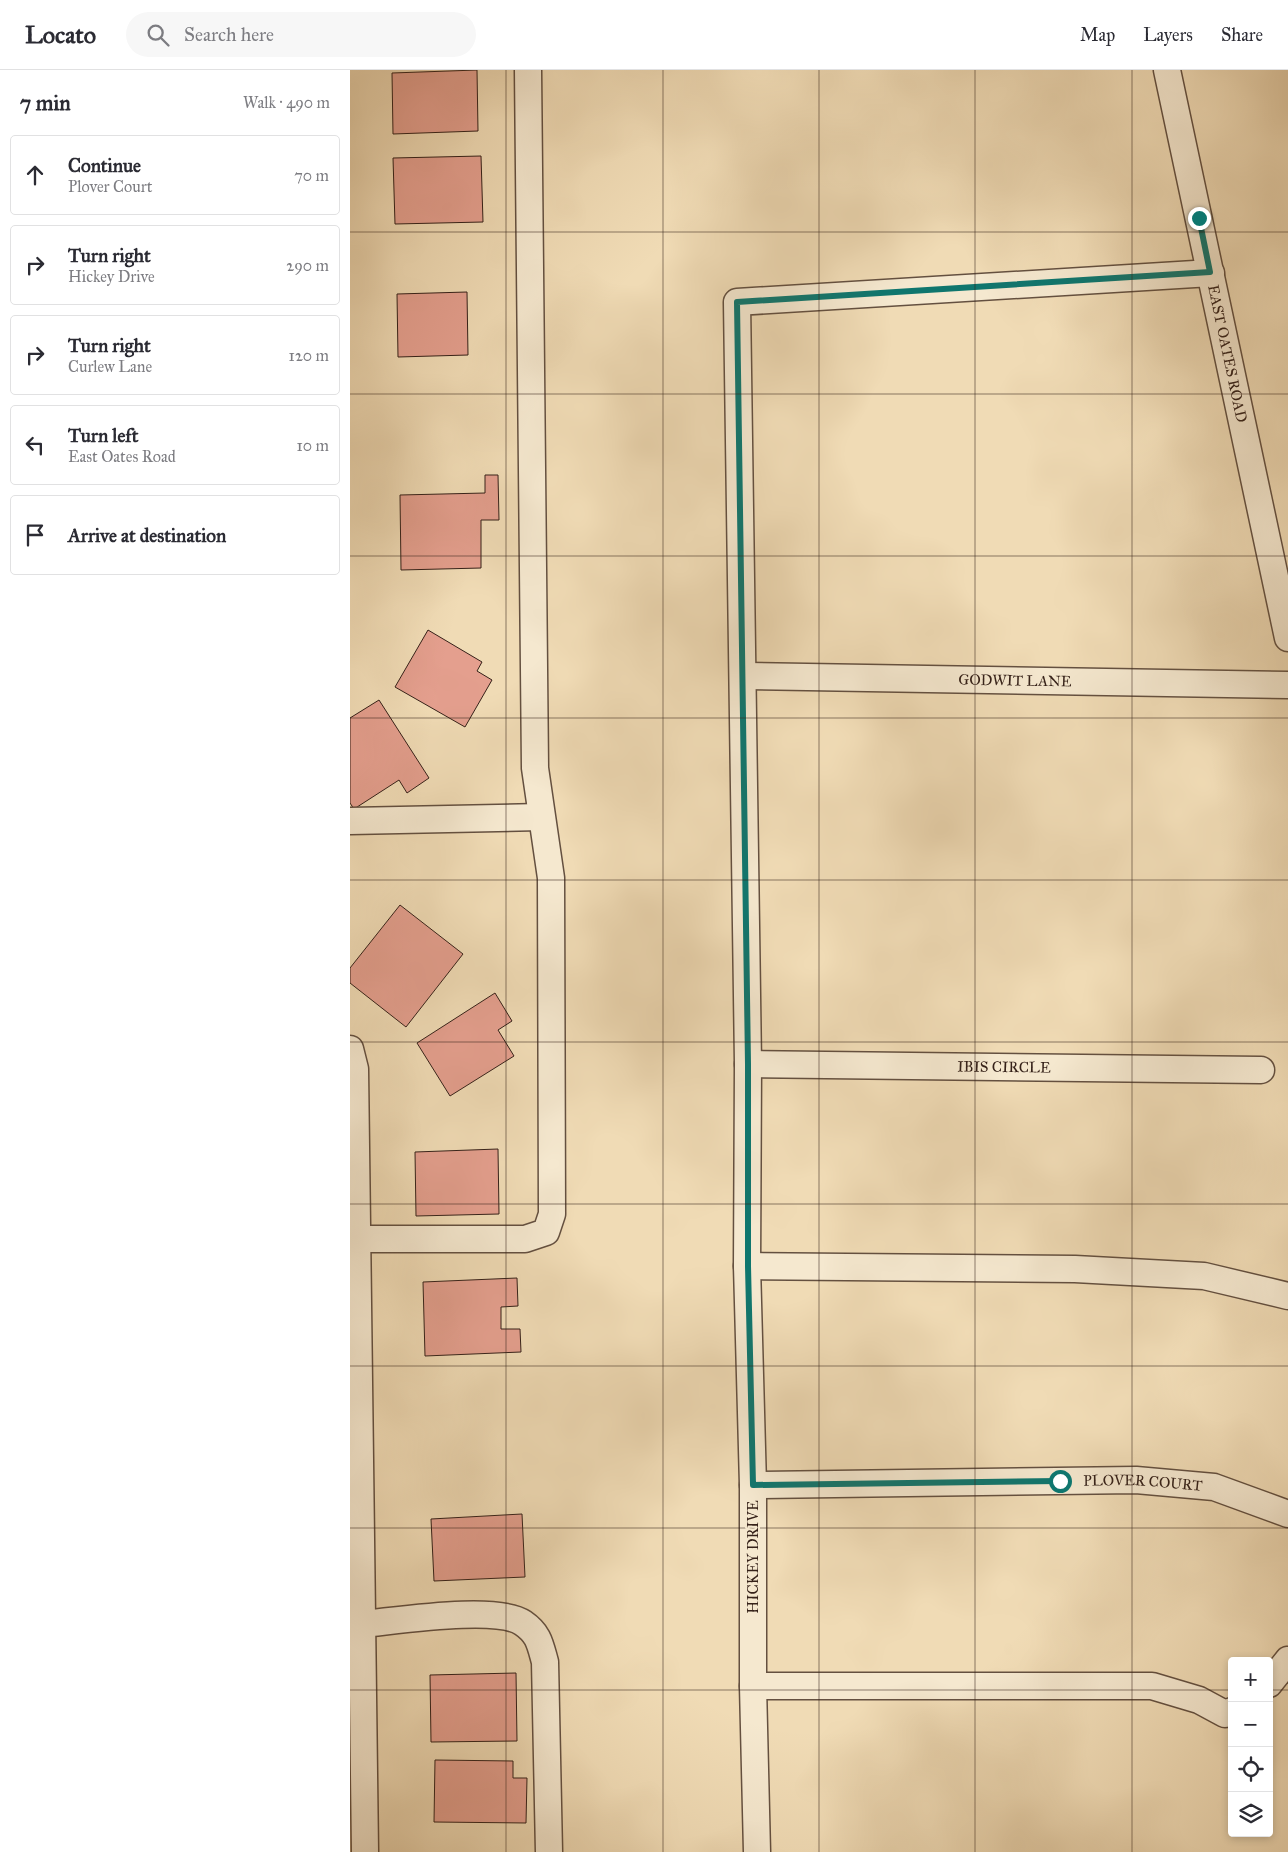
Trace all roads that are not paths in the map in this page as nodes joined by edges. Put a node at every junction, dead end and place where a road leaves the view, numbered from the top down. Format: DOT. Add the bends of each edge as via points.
graph roads {
  1 [pos="528,70"];
  2 [pos="1167,70"];
  3 [pos="1210,272"];
  4 [pos="1288,638"];
  5 [pos="744,676"];
  6 [pos="1288,685"];
  7 [pos="541,817"];
  8 [pos="350,821"];
  9 [pos="352,1062"];
  10 [pos="748,1064"];
  11 [pos="1260,1070"];
  12 [pos="357,1239"];
  13 [pos="748,1266"];
  14 [pos="1288,1296"];
  15 [pos="753,1485"];
  16 [pos="1288,1514"];
  17 [pos="362,1624"];
  18 [pos="1288,1660"];
  19 [pos="1273,1679"];
  20 [pos="753,1686"];
  21 [pos="1228,1713"];
  22 [pos="365,1852"];
  23 [pos="549,1852"];
  24 [pos="757,1852"];
  1 -- 7 [label="street" via="535,768"];
  2 -- 3 [label="street, EAST OATES ROAD"];
  3 -- 4 [label="street, EAST OATES ROAD"];
  3 -- 5 [label="street, HICKEY DRIVE" via="737,302"];
  5 -- 6 [label="street, GODWIT LANE"];
  5 -- 10 [label="street, HICKEY DRIVE"];
  7 -- 8 [label="street"];
  7 -- 12 [label="street" via="551,878 552,1214 546,1232 525,1239"];
  9 -- 12 [label="street"];
  10 -- 11 [label="street, IBIS CIRCLE"];
  10 -- 13 [label="street, HICKEY DRIVE"];
  12 -- 17 [label="street"];
  13 -- 14 [label="street" via="1115,1271 1204,1276"];
  13 -- 15 [label="street, HICKEY DRIVE"];
  15 -- 16 [label="street, PLOVER COURT" via="1136,1480 1214,1487"];
  15 -- 20 [label="street, HICKEY DRIVE"];
  17 -- 22 [label="street"];
  17 -- 23 [label="street" via="471,1614 502,1616 522,1622 539,1639 545,1662"];
  18 -- 19 [label="street"];
  20 -- 21 [label="street" via="1152,1686 1199,1700"];
  20 -- 24 [label="street, HICKEY DRIVE"];
}
